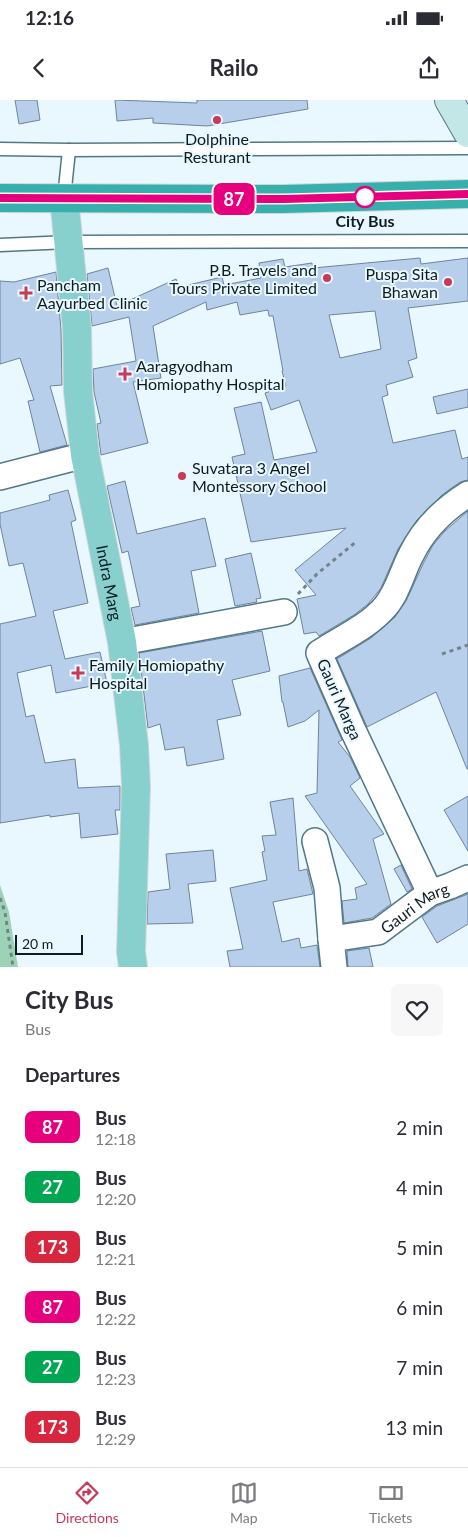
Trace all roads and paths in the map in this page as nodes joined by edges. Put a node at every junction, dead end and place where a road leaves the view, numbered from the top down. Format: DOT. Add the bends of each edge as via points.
graph roads {
  1 [pos="449,100"];
  2 [pos="468,133"];
  3 [pos="468,148"];
  4 [pos="0,149"];
  5 [pos="69,150"];
  6 [pos="468,194"];
  7 [pos="0,198"];
  8 [pos="64,198"];
  9 [pos="468,241"];
  10 [pos="69,242"];
  11 [pos="0,245"];
  12 [pos="85,455"];
  13 [pos="0,477"];
  14 [pos="468,494"];
  15 [pos="357,541"];
  16 [pos="284,612"];
  17 [pos="122,642"];
  18 [pos="468,644"];
  19 [pos="442,654"];
  20 [pos="315,841"];
  21 [pos="468,878"];
  22 [pos="430,893"];
  23 [pos="0,898"];
  24 [pos="331,938"];
  25 [pos="12,967"];
  26 [pos="133,967"];
  27 [pos="334,967"];
  1 -- 2 [label="main road"];
  3 -- 5 [label="lane"];
  4 -- 5 [label="lane"];
  5 -- 8 [label="lane"];
  6 -- 8 [label="highway" via="284,199"];
  7 -- 8 [label="highway"];
  8 -- 10 [label="main road, Indra Marg"];
  9 -- 10 [label="lane"];
  10 -- 11 [label="lane"];
  10 -- 12 [label="main road, Indra Marg"];
  12 -- 13 [label="street"];
  12 -- 17 [label="main road, Indra Marg"];
  14 -- 22 [label="street, Gauri Marga" via="428,527 385,607 365,624 319,653"];
  15 -- 16 [label="path" via="300,591"];
  16 -- 17 [label="street"];
  17 -- 26 [label="main road, Indra Marg" via="136,786"];
  18 -- 19 [label="path"];
  20 -- 24 [label="street" via="326,888"];
  21 -- 22 [label="street, Gauri Marg"];
  22 -- 24 [label="street, Gauri Marg" via="378,932"];
  23 -- 25 [label="path" via="5,912"];
  24 -- 27 [label="street"];
}
